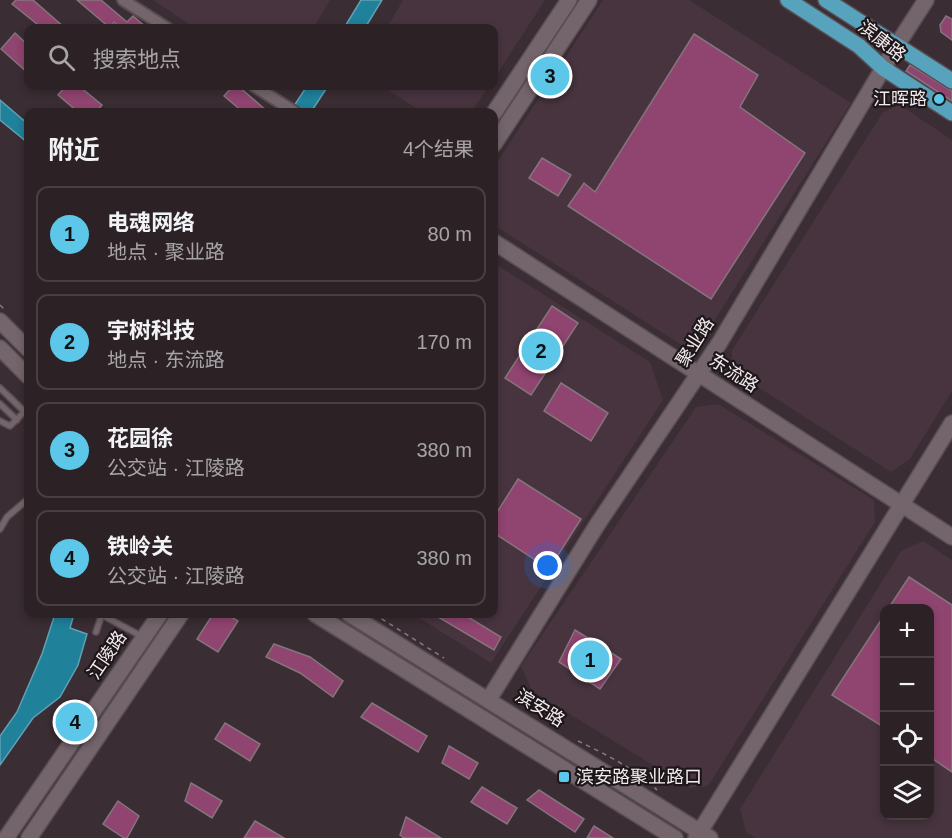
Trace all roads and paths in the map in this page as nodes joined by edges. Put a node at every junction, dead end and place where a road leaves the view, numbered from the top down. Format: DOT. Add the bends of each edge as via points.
graph roads {
  1 [pos="123,0"];
  2 [pos="569,0"];
  3 [pos="589,0"];
  4 [pos="788,0"];
  5 [pos="825,0"];
  6 [pos="926,0"];
  7 [pos="161,24"];
  8 [pos="897,45"];
  9 [pos="883,68"];
  10 [pos="952,81"];
  11 [pos="260,90"];
  12 [pos="287,108"];
  13 [pos="497,108"];
  14 [pos="952,113"];
  15 [pos="498,138"];
  16 [pos="498,245"];
  17 [pos="0,321"];
  18 [pos="24,340"];
  19 [pos="0,348"];
  20 [pos="24,372"];
  21 [pos="698,373"];
  22 [pos="0,388"];
  23 [pos="0,404"];
  24 [pos="24,408"];
  25 [pos="24,413"];
  26 [pos="17,420"];
  27 [pos="0,421"];
  28 [pos="952,423"];
  29 [pos="24,502"];
  30 [pos="902,504"];
  31 [pos="0,528"];
  32 [pos="952,537"];
  33 [pos="101,618"];
  34 [pos="109,618"];
  35 [pos="157,618"];
  36 [pos="178,618"];
  37 [pos="321,618"];
  38 [pos="356,618"];
  39 [pos="380,618"];
  40 [pos="96,632"];
  41 [pos="144,637"];
  42 [pos="444,658"];
  43 [pos="489,699"];
  44 [pos="577,741"];
  45 [pos="660,794"];
  46 [pos="702,836"];
  47 [pos="6,838"];
  48 [pos="29,838"];
  49 [pos="675,838"];
  1 -- 7 [label="street"];
  2 -- 13 [label="street"];
  3 -- 15 [label="street"];
  4 -- 9 [label="main road, 滨康路" via="859,45"];
  5 -- 8 [label="main road, 滨康路"];
  6 -- 8 [label="street, 聚业路"];
  8 -- 9 [label="street, 聚业路"];
  8 -- 10 [label="main road, 滨康路"];
  9 -- 14 [label="main road, 滨康路"];
  9 -- 21 [label="street, 聚业路"];
  11 -- 12 [label="street"];
  16 -- 21 [label="street, 东流路"];
  17 -- 18 [label="street"];
  19 -- 20 [label="street"];
  21 -- 30 [label="street, 东流路"];
  21 -- 43 [label="street, 聚业路"];
  22 -- 24 [label="lane"];
  23 -- 26 [label="lane"];
  25 -- 26 [label="lane"];
  26 -- 27 [label="lane" via="10,426"];
  28 -- 30 [label="street"];
  29 -- 31 [label="lane"];
  30 -- 32 [label="street, 东流路"];
  30 -- 46 [label="street"];
  33 -- 40 [label="lane"];
  34 -- 41 [label="lane"];
  35 -- 41 [label="street, 江陵路"];
  36 -- 48 [label="street, 江陵路"];
  37 -- 49 [label="street"];
  38 -- 43 [label="street, 滨安路"];
  39 -- 42 [label="path"];
  41 -- 47 [label="street, 江陵路"];
  43 -- 46 [label="street, 滨安路"];
  44 -- 45 [label="path" via="648,782"];
}
